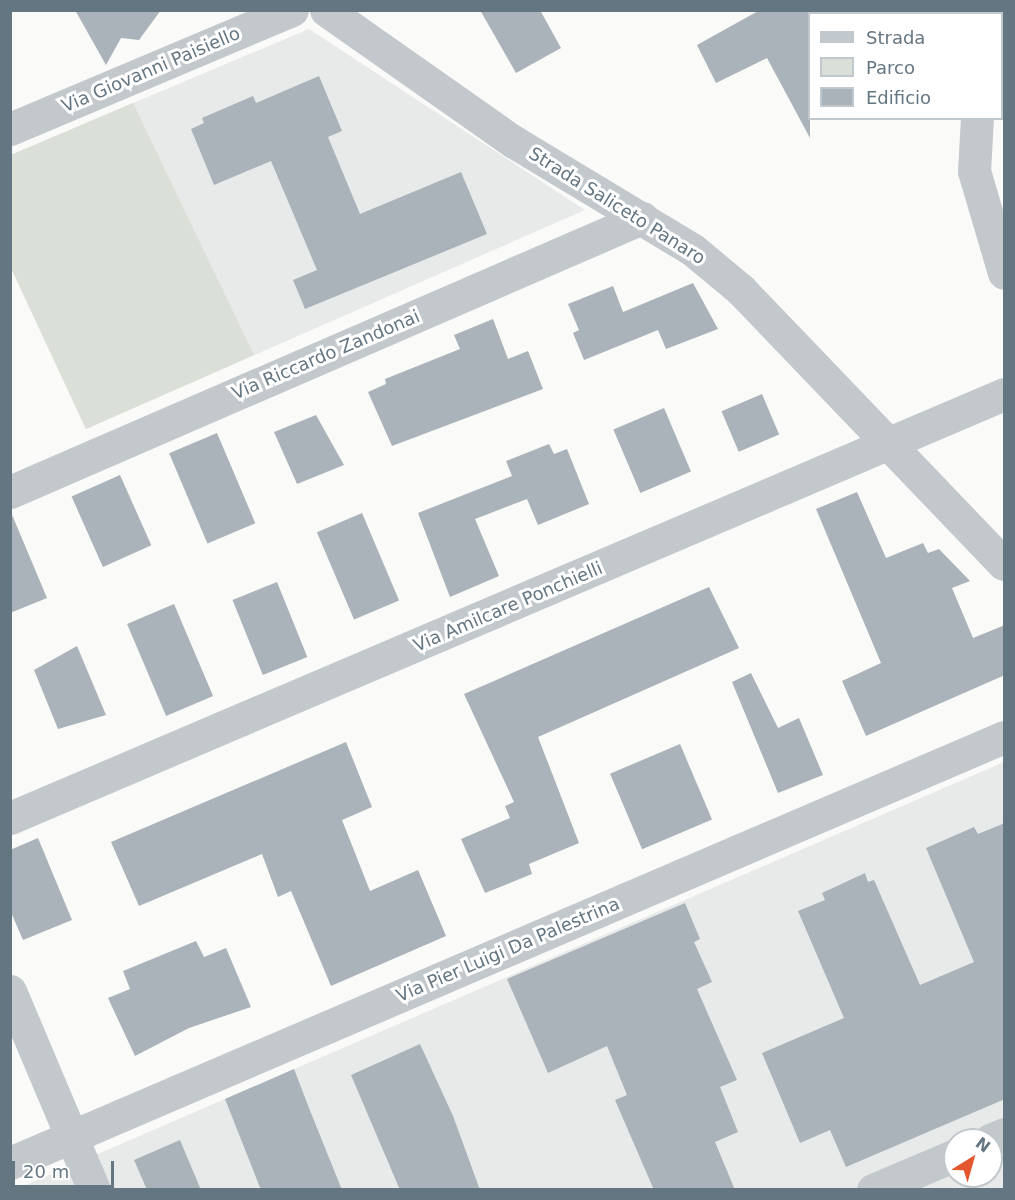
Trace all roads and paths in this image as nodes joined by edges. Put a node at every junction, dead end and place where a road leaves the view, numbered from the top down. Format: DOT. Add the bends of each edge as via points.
graph roads {
  1 [pos="292,10"];
  2 [pos="326,10"];
  3 [pos="977,120"];
  4 [pos="10,129"];
  5 [pos="642,218"];
  6 [pos="1005,273"];
  7 [pos="1005,394"];
  8 [pos="892,445"];
  9 [pos="10,492"];
  10 [pos="1005,564"];
  11 [pos="1005,736"];
  12 [pos="10,818"];
  13 [pos="10,991"];
  14 [pos="72,1137"];
  15 [pos="943,1160"];
  16 [pos="10,1163"];
  17 [pos="94,1190"];
  18 [pos="873,1190"];
  1 -- 4 [label="street, Via Giovanni Paisiello"];
  2 -- 5 [label="street, Strada Saliceto Panaro" via="514,142"];
  3 -- 6 [label="street" via="974,171"];
  5 -- 8 [label="street, Strada Saliceto Panaro" via="693,250 740,289"];
  5 -- 9 [label="street, Via Riccardo Zandonai"];
  7 -- 8 [label="street, Via Amilcare Ponchielli"];
  8 -- 10 [label="street, Strada Saliceto Panaro"];
  8 -- 12 [label="street, Via Amilcare Ponchielli"];
  11 -- 14 [label="street, Via Pier Luigi Da Palestrina"];
  13 -- 14 [label="street"];
  14 -- 16 [label="street, Via Pier Luigi Da Palestrina"];
  14 -- 17 [label="street"];
  15 -- 18 [label="street"];
}
